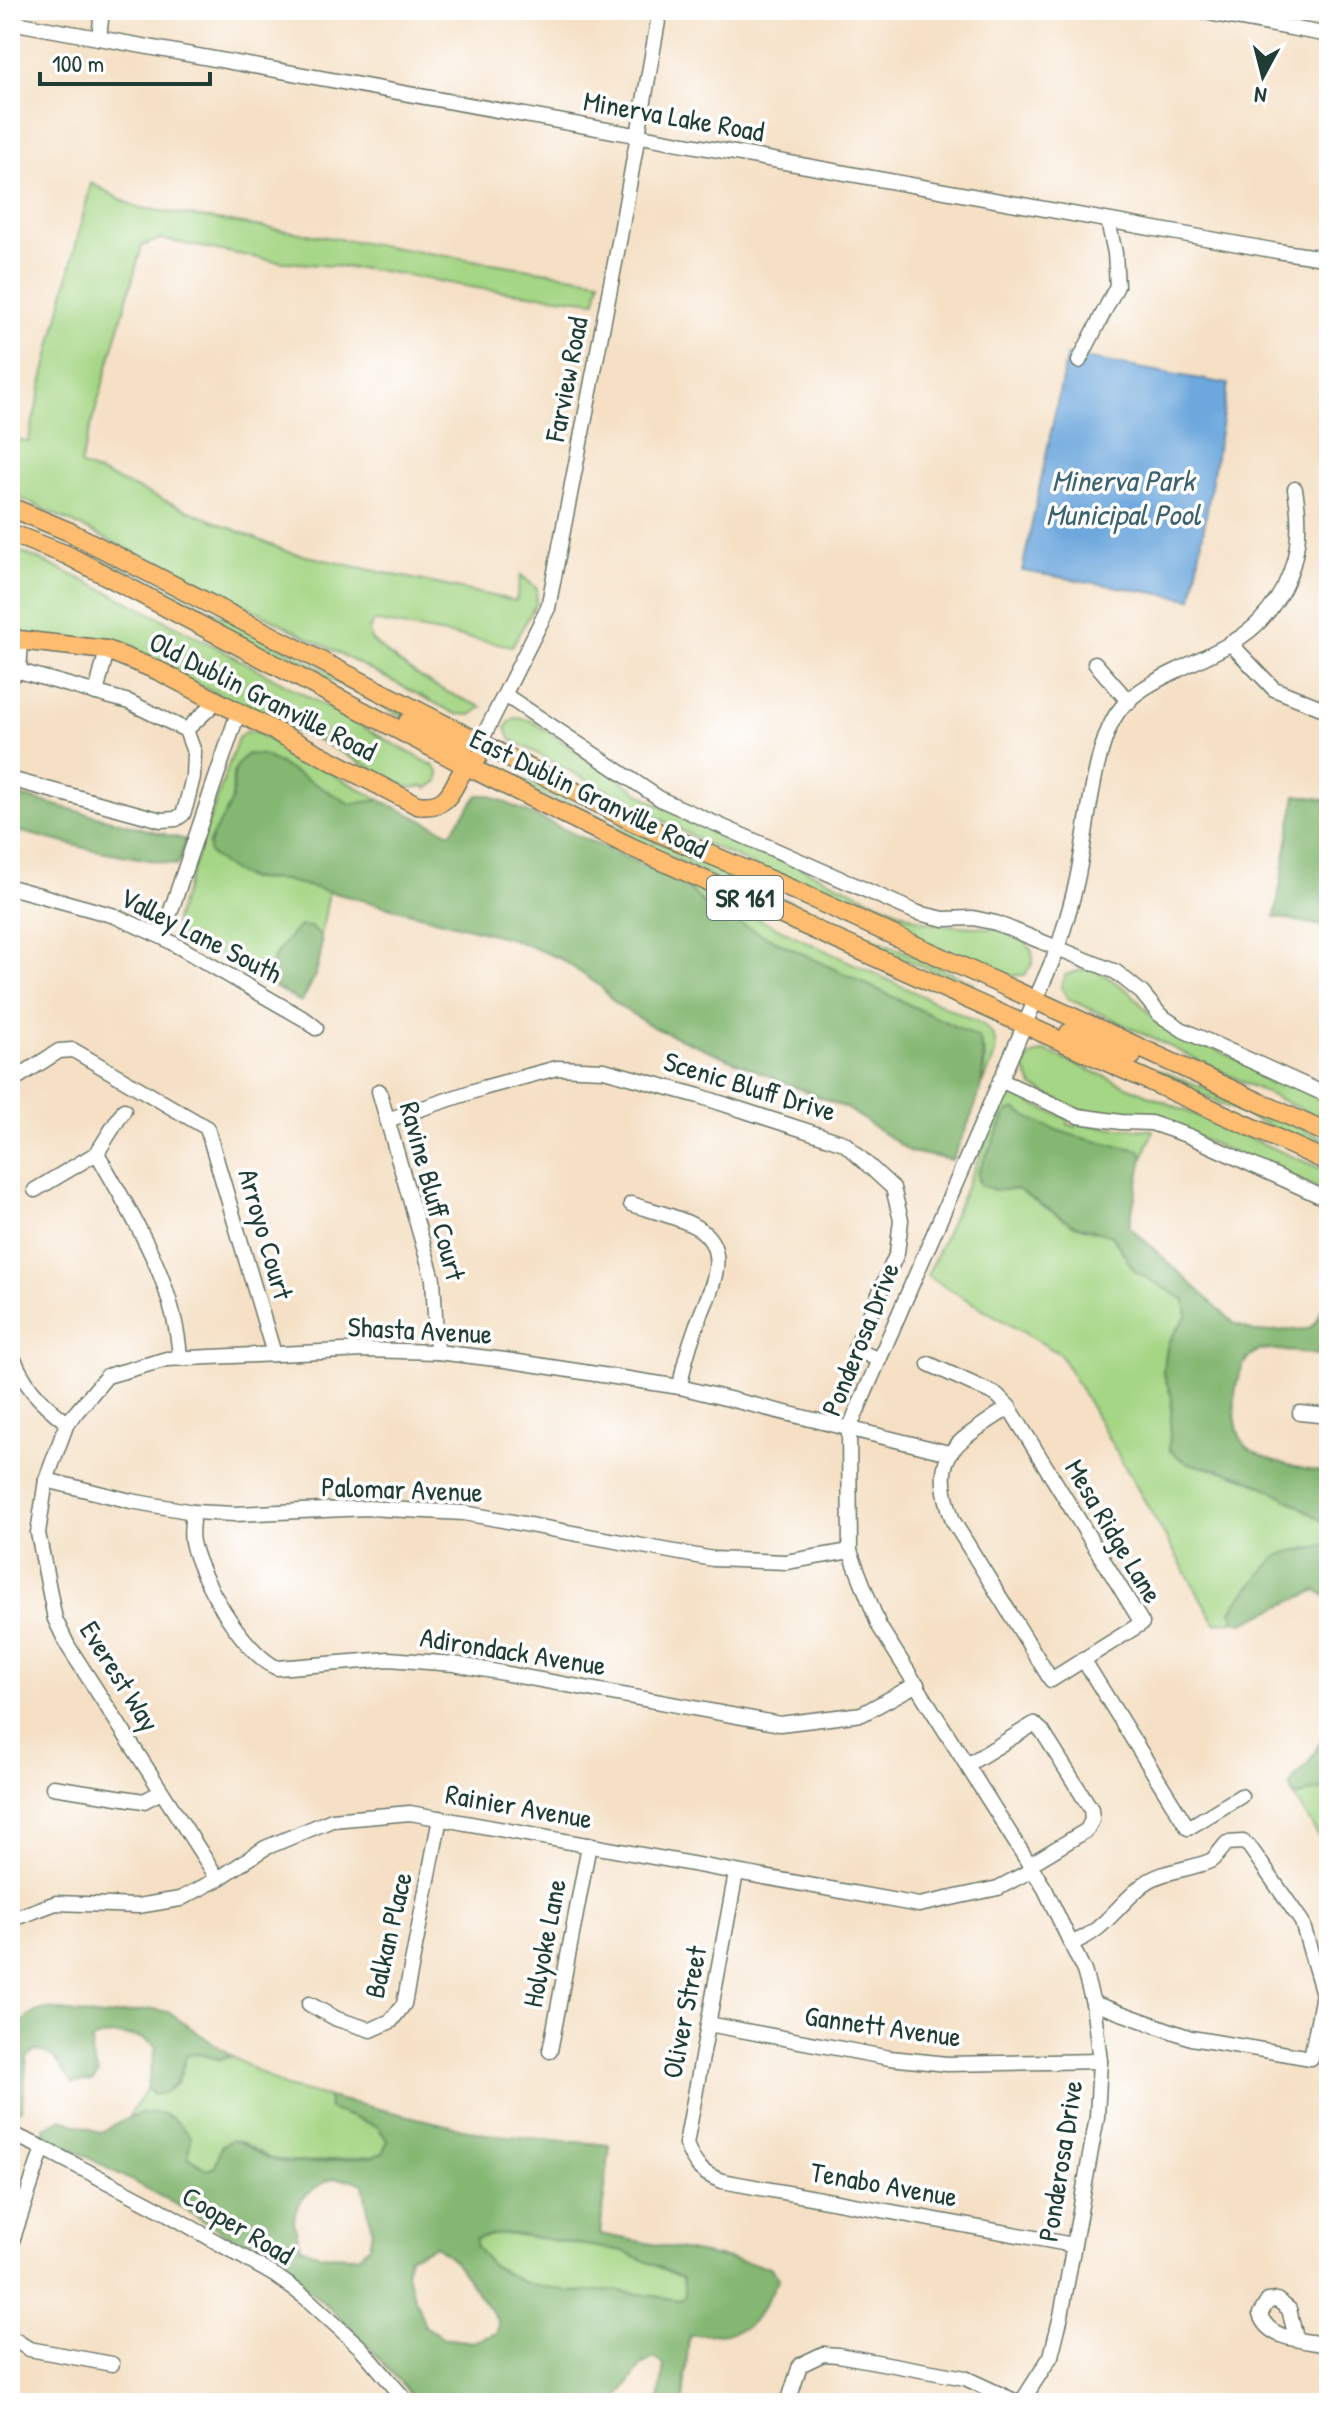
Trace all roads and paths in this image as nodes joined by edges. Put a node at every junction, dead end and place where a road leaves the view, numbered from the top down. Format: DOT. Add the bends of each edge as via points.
graph roads {
  1 [pos="102,10"];
  2 [pos="660,10"];
  3 [pos="1192,10"];
  4 [pos="10,22"];
  5 [pos="1329,35"];
  6 [pos="99,38"];
  7 [pos="637,136"];
  8 [pos="1108,221"];
  9 [pos="1329,256"];
  10 [pos="1079,361"];
  11 [pos="1295,489"];
  12 [pos="10,507"];
  13 [pos="10,533"];
  14 [pos="15,640"];
  15 [pos="1230,643"];
  16 [pos="107,650"];
  17 [pos="257,653"];
  18 [pos="1095,663"];
  19 [pos="14,675"];
  20 [pos="96,693"];
  21 [pos="505,695"];
  22 [pos="217,701"];
  23 [pos="1129,702"];
  24 [pos="1329,711"];
  25 [pos="238,713"];
  26 [pos="186,730"];
  27 [pos="480,743"];
  28 [pos="467,766"];
  29 [pos="10,779"];
  30 [pos="619,815"];
  31 [pos="10,887"];
  32 [pos="794,921"];
  33 [pos="162,937"];
  34 [pos="1058,948"];
  35 [pos="1036,1000"];
  36 [pos="1026,1025"];
  37 [pos="316,1028"];
  38 [pos="1000,1080"];
  39 [pos="10,1082"];
  40 [pos="379,1091"];
  41 [pos="1236,1092"];
  42 [pos="1329,1096"];
  43 [pos="124,1110"];
  44 [pos="387,1120"];
  45 [pos="1329,1134"];
  46 [pos="97,1153"];
  47 [pos="1329,1162"];
  48 [pos="35,1190"];
  49 [pos="1329,1200"];
  50 [pos="631,1204"];
  51 [pos="10,1349"];
  52 [pos="437,1352"];
  53 [pos="274,1354"];
  54 [pos="180,1358"];
  55 [pos="877,1359"];
  56 [pos="929,1364"];
  57 [pos="13,1369"];
  58 [pos="680,1387"];
  59 [pos="1009,1407"];
  60 [pos="1300,1413"];
  61 [pos="1329,1416"];
  62 [pos="67,1423"];
  63 [pos="849,1429"];
  64 [pos="949,1453"];
  65 [pos="46,1480"];
  66 [pos="193,1512"];
  67 [pos="850,1551"];
  68 [pos="1083,1659"];
  69 [pos="917,1684"];
  70 [pos="967,1765"];
  71 [pos="53,1787"];
  72 [pos="161,1792"];
  73 [pos="1241,1796"];
  74 [pos="440,1818"];
  75 [pos="589,1845"];
  76 [pos="1030,1868"];
  77 [pos="736,1873"];
  78 [pos="218,1879"];
  79 [pos="10,1920"];
  80 [pos="1071,1943"];
  81 [pos="1093,2003"];
  82 [pos="309,2004"];
  83 [pos="708,2024"];
  84 [pos="550,2051"];
  85 [pos="1100,2061"];
  86 [pos="10,2133"];
  87 [pos="43,2148"];
  88 [pos="692,2160"];
  89 [pos="1073,2245"];
  90 [pos="10,2247"];
  91 [pos="10,2337"];
  92 [pos="1296,2338"];
  93 [pos="1329,2345"];
  94 [pos="112,2364"];
  95 [pos="408,2403"];
  96 [pos="788,2403"];
  97 [pos="1020,2403"];
  1 -- 6 [label="street"];
  2 -- 7 [label="street, Farview Road"];
  3 -- 5 [label="street"];
  4 -- 6 [label="street, Minerva Lake Road"];
  6 -- 7 [label="street, Minerva Lake Road"];
  7 -- 8 [label="street, Minerva Lake Road"];
  7 -- 21 [label="street, Farview Road" via="548,608"];
  8 -- 9 [label="street, Minerva Lake Road"];
  8 -- 10 [label="street" via="1117,286"];
  11 -- 15 [label="street, Ponderosa Drive" via="1299,547 1284,588 1260,621"];
  12 -- 27 [label="main road, East Dublin Granville Road / SR 161" via="70,532"];
  13 -- 17 [label="main road, East Dublin Granville Road / SR 161" via="67,555"];
  14 -- 16 [label="main road, Old Dublin Granville Road"];
  14 -- 19 [label="street"];
  15 -- 23 [label="street, Ponderosa Drive" via="1148,685"];
  15 -- 24 [label="street" via="1274,689"];
  16 -- 20 [label="street"];
  16 -- 22 [label="main road, Old Dublin Granville Road"];
  17 -- 27 [label="main road" via="276,653 462,748 475,749"];
  17 -- 28 [label="main road, East Dublin Granville Road / SR 161"];
  18 -- 23 [label="street"];
  19 -- 20 [label="street"];
  20 -- 26 [label="street" via="129,702"];
  21 -- 27 [label="street, Farview Road"];
  21 -- 34 [label="street, East Dublin Granville Road" via="662,800 918,913 996,923"];
  22 -- 25 [label="main road, Old Dublin Granville Road"];
  22 -- 26 [label="street"];
  23 -- 34 [label="street, Ponderosa Drive" via="1118,711 1101,750 1076,884"];
  25 -- 28 [label="main road, Old Dublin Granville Road" via="417,805 428,807 447,799"];
  25 -- 33 [label="street"];
  26 -- 29 [label="street" via="194,752 193,777 183,814 176,819 161,820"];
  27 -- 30 [label="main road, East Dublin Granville Road / SR 161"];
  28 -- 30 [label="main road" via="472,760 489,761 592,812"];
  28 -- 32 [label="main road, East Dublin Granville Road / SR 161"];
  30 -- 35 [label="main road, East Dublin Granville Road / SR 161"];
  31 -- 33 [label="street, Valley Lane South" via="115,916"];
  32 -- 35 [label="main road" via="1001,1002"];
  32 -- 36 [label="main road, East Dublin Granville Road / SR 161"];
  33 -- 37 [label="street, Valley Lane South"];
  34 -- 35 [label="street, Ponderosa Drive"];
  34 -- 42 [label="street, East Dublin Granville Road" via="1116,972 1183,1030"];
  35 -- 36 [label="street, Ponderosa Drive"];
  35 -- 41 [label="main road, East Dublin Granville Road / SR 161"];
  36 -- 38 [label="street, Ponderosa Drive"];
  36 -- 41 [label="main road" via="1057,1028"];
  36 -- 47 [label="main road, East Dublin Granville Road / SR 161"];
  38 -- 49 [label="street" via="1078,1116 1164,1127"];
  38 -- 55 [label="street, Ponderosa Drive"];
  39 -- 53 [label="street, Arroyo Court" via="59,1051 73,1050 207,1128"];
  40 -- 44 [label="street, Ravine Bluff Court"];
  41 -- 45 [label="main road, East Dublin Granville Road / SR 161"];
  43 -- 46 [label="street"];
  44 -- 52 [label="street, Ravine Bluff Court" via="433,1279"];
  44 -- 55 [label="street, Scenic Bluff Drive" via="557,1068 604,1070 844,1143 893,1188 901,1220 897,1253 855,1349"];
  46 -- 48 [label="street"];
  46 -- 54 [label="street" via="153,1254 176,1319"];
  50 -- 58 [label="street" via="697,1227 709,1237 717,1259 715,1282"];
  51 -- 57 [label="street"];
  52 -- 53 [label="street, Shasta Avenue"];
  52 -- 58 [label="street, Shasta Avenue"];
  53 -- 54 [label="street, Shasta Avenue"];
  54 -- 62 [label="street, Shasta Avenue" via="107,1376"];
  55 -- 63 [label="street, Ponderosa Drive"];
  56 -- 59 [label="street, Mesa Ridge Lane" via="997,1395"];
  57 -- 62 [label="street" via="37,1399"];
  58 -- 63 [label="street, Shasta Avenue"];
  59 -- 64 [label="street"];
  59 -- 68 [label="street, Mesa Ridge Lane" via="1142,1623"];
  60 -- 61 [label="street"];
  62 -- 65 [label="street, Shasta Avenue"];
  63 -- 64 [label="street, Shasta Avenue"];
  63 -- 67 [label="street, Ponderosa Drive"];
  64 -- 68 [label="street" via="943,1492 953,1521 1051,1680"];
  65 -- 66 [label="street, Palomar Avenue"];
  65 -- 72 [label="street, Everest Way" via="38,1533 55,1619"];
  66 -- 67 [label="street, Palomar Avenue" via="368,1508 464,1513 713,1559 786,1562"];
  66 -- 69 [label="street, Adirondack Avenue" via="191,1540 204,1578 245,1642 277,1668 389,1659 454,1664 780,1724 862,1714"];
  67 -- 69 [label="street, Ponderosa Drive" via="879,1626"];
  68 -- 73 [label="street" via="1188,1828"];
  69 -- 70 [label="street, Ponderosa Drive"];
  70 -- 76 [label="street, Ponderosa Drive"];
  70 -- 76 [label="street, Rainier Avenue" via="1034,1724 1091,1809 1087,1830"];
  71 -- 72 [label="street" via="144,1801"];
  72 -- 78 [label="street, Everest Way"];
  74 -- 75 [label="street, Rainier Avenue"];
  74 -- 78 [label="street, Rainier Avenue" via="410,1813 332,1820 265,1848"];
  74 -- 82 [label="street, Balkan Place" via="404,2004 391,2021 371,2030"];
  75 -- 77 [label="street, Rainier Avenue"];
  75 -- 84 [label="street, Holyoke Lane"];
  76 -- 77 [label="street, Rainier Avenue" via="998,1888 919,1905"];
  76 -- 80 [label="street, Ponderosa Drive"];
  77 -- 83 [label="street, Oliver Street"];
  78 -- 79 [label="street, Rainier Avenue" via="180,1899 138,1906 56,1903"];
  80 -- 81 [label="street, Ponderosa Drive"];
  80 -- 81 [label="street" via="1115,1914 1145,1883 1212,1860 1227,1843 1243,1842 1302,1922 1323,1994 1311,2058 1191,2038"];
  81 -- 85 [label="street, Ponderosa Drive"];
  83 -- 85 [label="street, Gannett Avenue" via="947,2064"];
  83 -- 88 [label="street, Oliver Street" via="686,2144"];
  85 -- 89 [label="street, Ponderosa Drive" via="1097,2117"];
  86 -- 87 [label="street, Cooper Road"];
  87 -- 90 [label="street"];
  87 -- 95 [label="street, Cooper Road" via="276,2276 361,2348"];
  88 -- 89 [label="street, Tenabo Avenue" via="705,2175 722,2181"];
  89 -- 97 [label="street, Ponderosa Drive" via="1051,2356"];
  91 -- 94 [label="street" via="29,2349"];
  92 -- 93 [label="street"];
  96 -- 97 [label="street" via="800,2365 823,2354 965,2378"];
}
